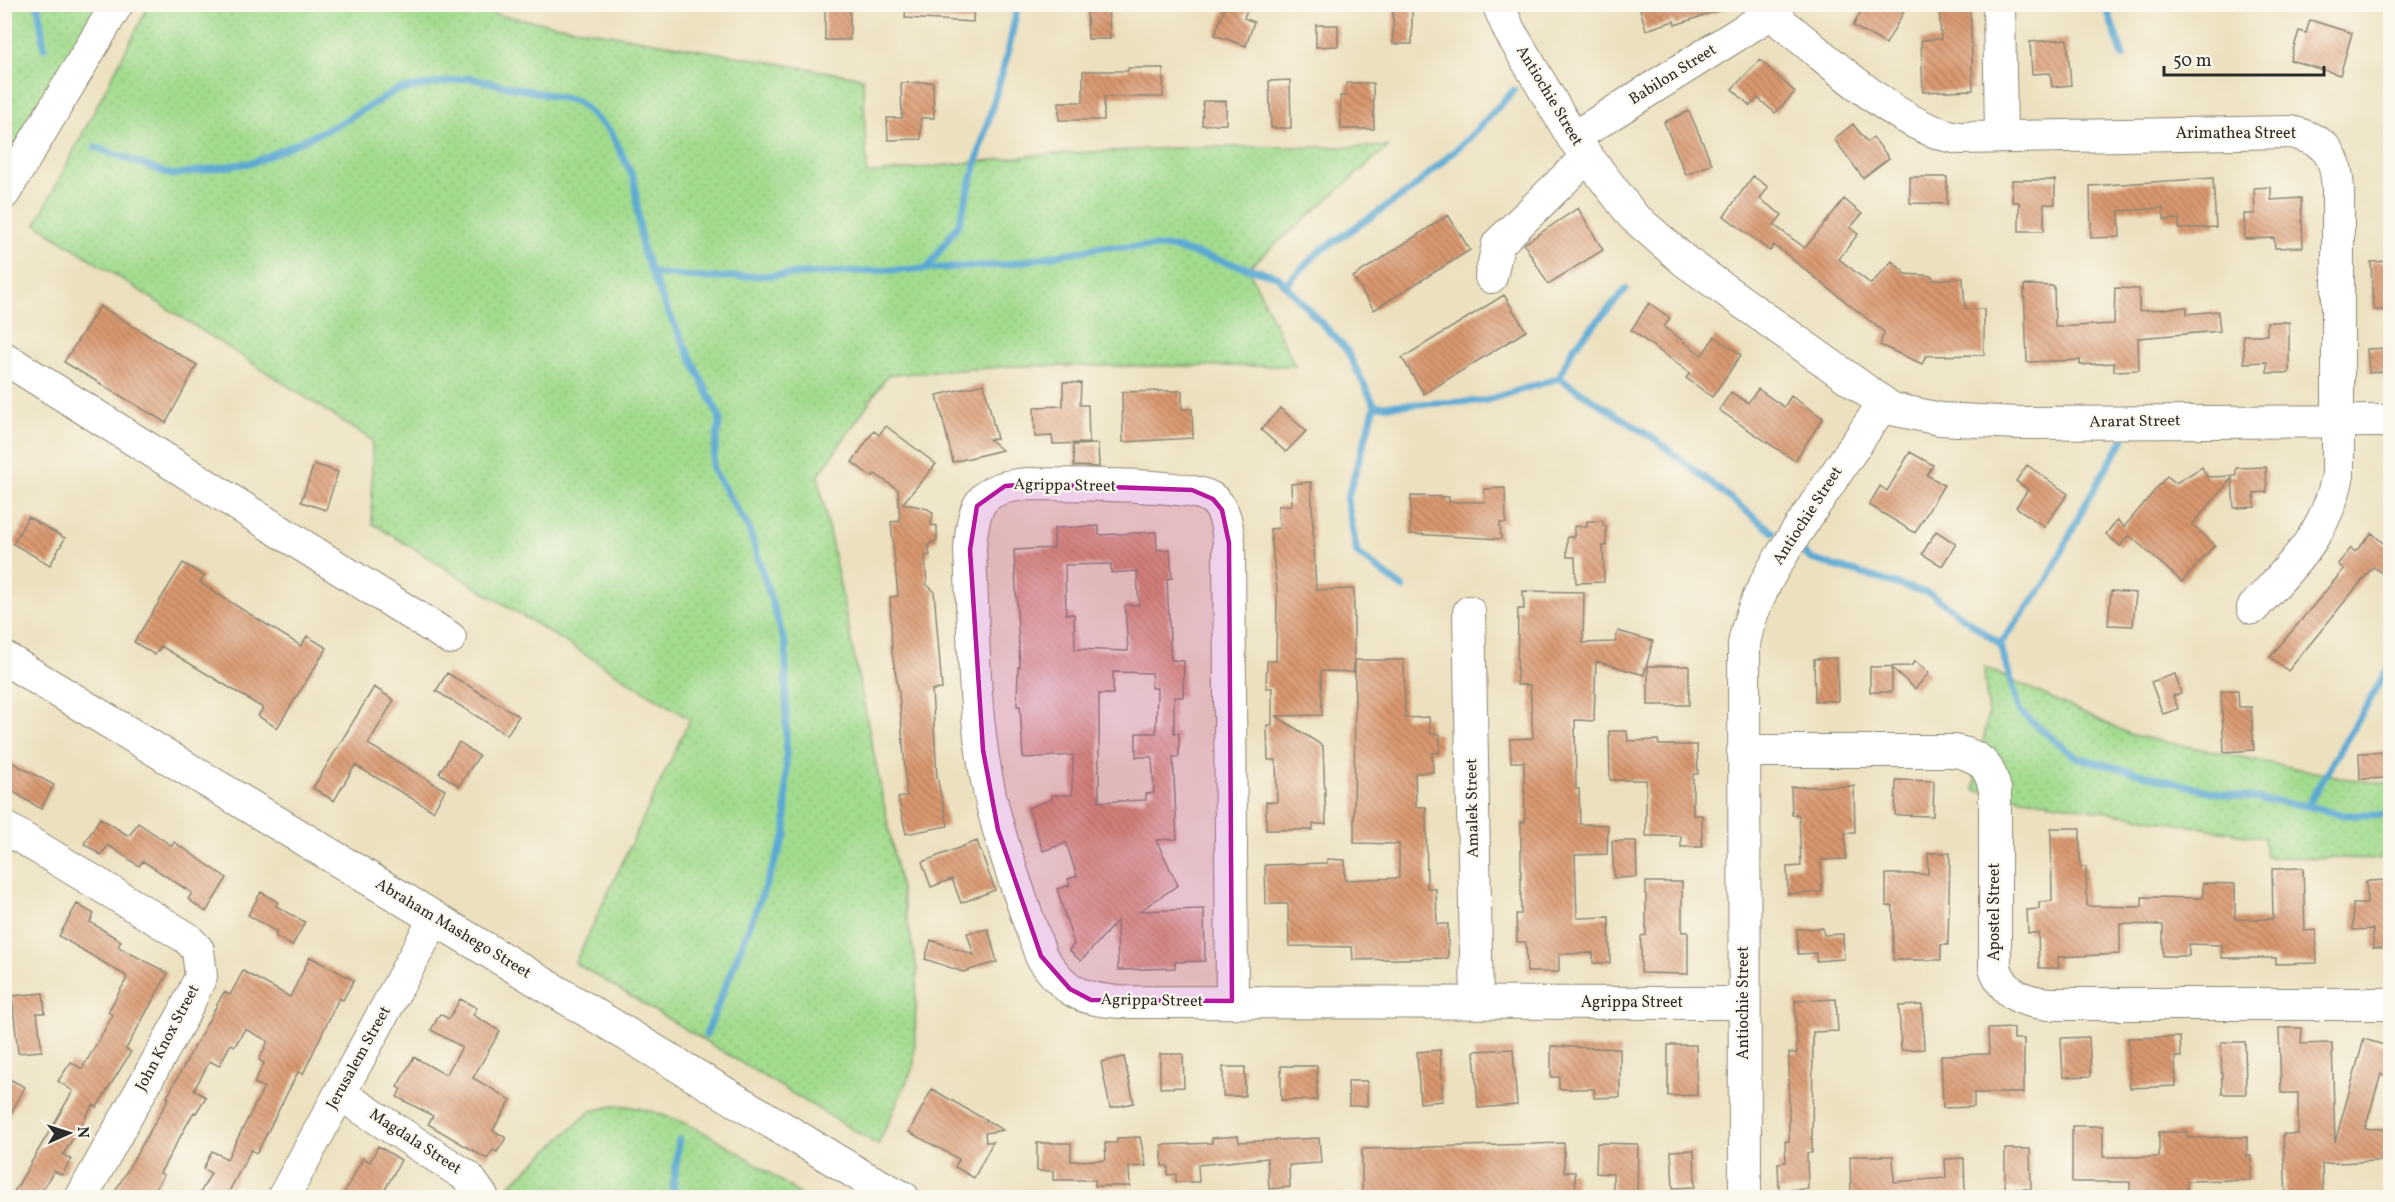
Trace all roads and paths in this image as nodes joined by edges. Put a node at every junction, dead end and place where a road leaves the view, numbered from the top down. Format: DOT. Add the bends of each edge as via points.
graph roads {
  1 [pos="117,4"];
  2 [pos="1498,4"];
  3 [pos="1999,4"];
  4 [pos="1772,8"];
  5 [pos="2001,137"];
  6 [pos="1580,147"];
  7 [pos="4,193"];
  8 [pos="1491,277"];
  9 [pos="4,358"];
  10 [pos="1883,404"];
  11 [pos="2338,420"];
  12 [pos="2391,420"];
  13 [pos="2253,608"];
  14 [pos="1469,612"];
  15 [pos="450,638"];
  16 [pos="4,658"];
  17 [pos="1743,751"];
  18 [pos="4,827"];
  19 [pos="435,918"];
  20 [pos="1232,1001"];
  21 [pos="1477,1003"];
  22 [pos="1744,1003"];
  23 [pos="2391,1004"];
  24 [pos="340,1094"];
  25 [pos="81,1197"];
  26 [pos="283,1197"];
  27 [pos="483,1197"];
  28 [pos="903,1197"];
  29 [pos="1745,1197"];
  1 -- 7 [label="street"];
  2 -- 6 [label="street, Antiochie Street" via="1509,30"];
  3 -- 5 [label="street"];
  4 -- 5 [label="street, Arimathea Street" via="1783,24 1905,119 1942,136"];
  4 -- 6 [label="street, Babilon Street"];
  5 -- 11 [label="street, Arimathea Street" via="2292,132 2323,144 2333,156 2338,190"];
  6 -- 8 [label="street, Babilon Street" via="1498,244"];
  6 -- 10 [label="street, Antiochie Street" via="1633,216 1686,262"];
  9 -- 15 [label="street"];
  10 -- 11 [label="street, Ararat Street" via="1920,417 1967,422"];
  10 -- 17 [label="street, Antiochie Street" via="1781,555 1756,603 1743,655"];
  11 -- 12 [label="street, Ararat Street"];
  11 -- 13 [label="street, Arimathea Street" via="2338,475 2322,525"];
  14 -- 21 [label="street, Amalek Street"];
  16 -- 19 [label="main road, Abraham Mashego Street"];
  17 -- 22 [label="street, Antiochie Street"];
  17 -- 23 [label="street, Apostel Street" via="1954,751 1972,754 1984,762 1995,790 1995,968 2006,988 2018,998 2049,1004"];
  18 -- 25 [label="street, John Knox Street" via="187,938 198,950 201,963 201,976 183,1015"];
  19 -- 24 [label="street, Jerusalem Street"];
  19 -- 28 [label="main road, Abraham Mashego Street" via="862,1177"];
  20 -- 20 [label="street, Agrippa Street" via="1091,1000 1070,989 1041,956 998,830 983,750 970,550 977,506 991,492 1029,484 1178,488 1213,499 1222,510 1229,543"];
  20 -- 21 [label="street, Agrippa Street"];
  21 -- 22 [label="street, Agrippa Street"];
  22 -- 29 [label="street, Antiochie Street"];
  24 -- 26 [label="street, Jerusalem Street"];
  24 -- 27 [label="street, Magdala Street" via="468,1177"];
}
